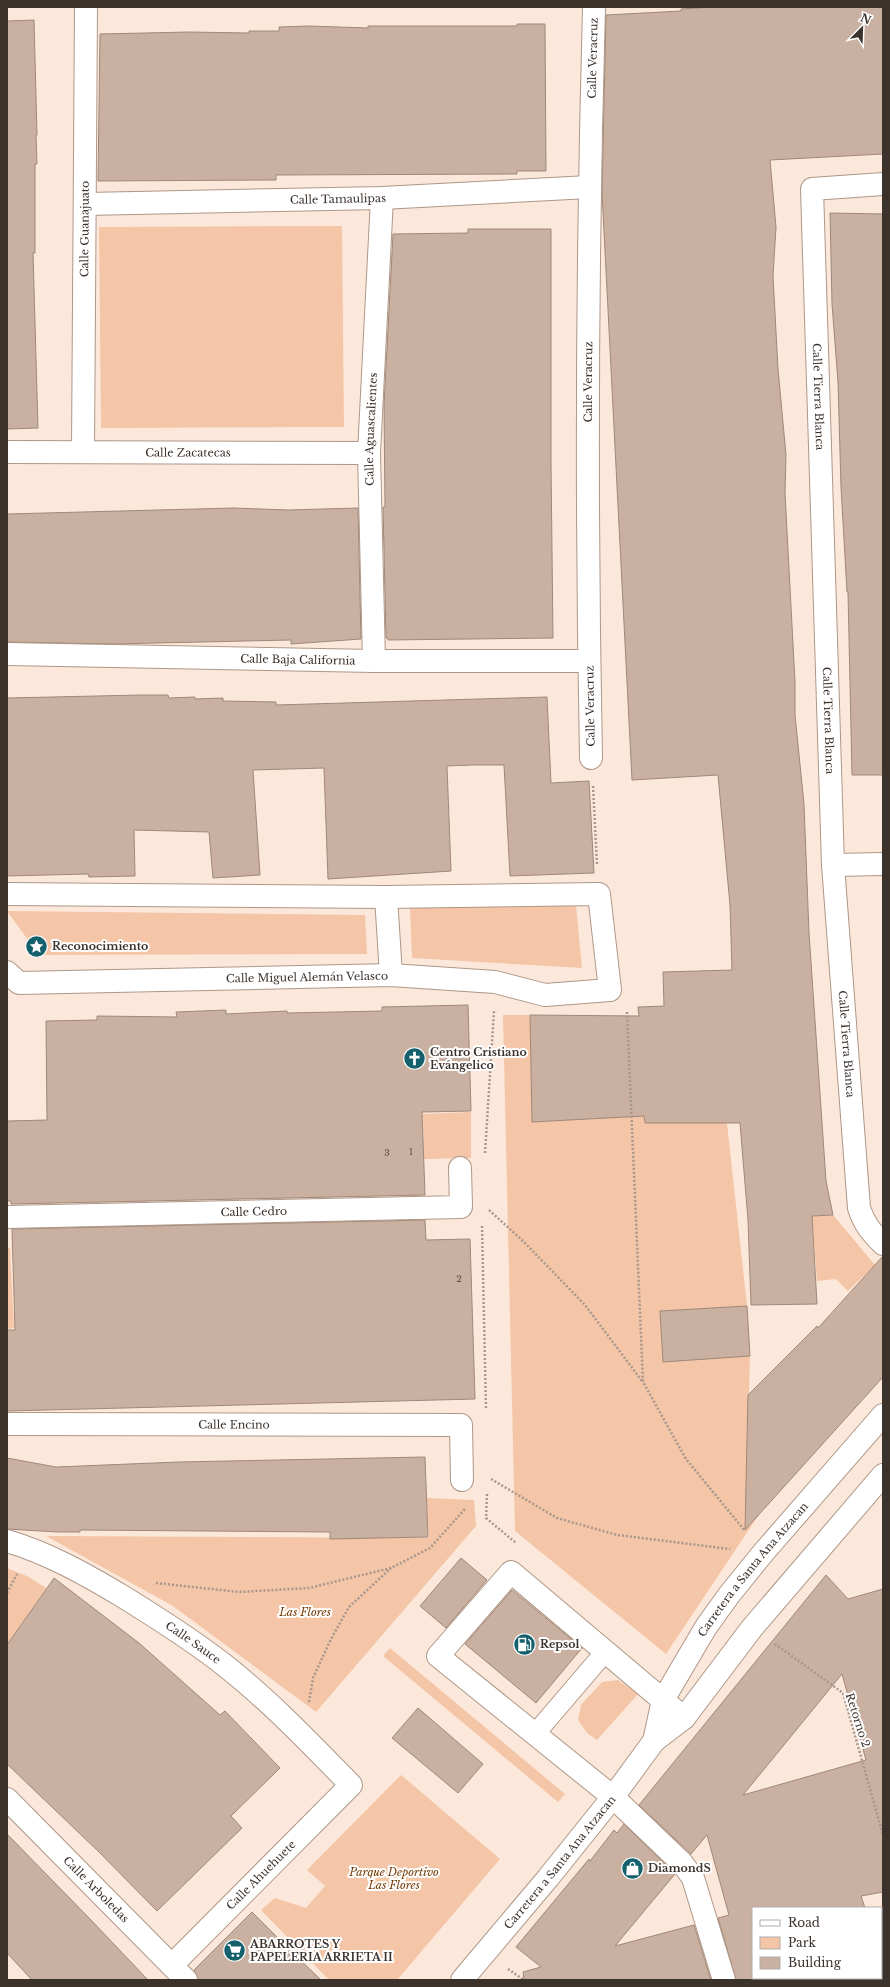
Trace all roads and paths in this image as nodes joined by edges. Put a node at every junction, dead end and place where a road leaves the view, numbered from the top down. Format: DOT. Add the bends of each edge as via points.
graph roads {
  1 [pos="86,7"];
  2 [pos="594,7"];
  3 [pos="883,184"];
  4 [pos="589,187"];
  5 [pos="382,198"];
  6 [pos="86,204"];
  7 [pos="7,452"];
  8 [pos="83,452"];
  9 [pos="369,453"];
  10 [pos="7,654"];
  11 [pos="374,661"];
  12 [pos="589,661"];
  13 [pos="591,758"];
  14 [pos="883,864"];
  15 [pos="834,865"];
  16 [pos="7,894"];
  17 [pos="599,894"];
  18 [pos="386,897"];
  19 [pos="7,972"];
  20 [pos="391,975"];
  21 [pos="495,982"];
  22 [pos="610,990"];
  23 [pos="484,1156"];
  24 [pos="460,1168"];
  25 [pos="487,1209"];
  26 [pos="7,1217"];
  27 [pos="482,1224"];
  28 [pos="883,1244"];
  29 [pos="643,1382"];
  30 [pos="486,1414"];
  31 [pos="883,1416"];
  32 [pos="7,1424"];
  33 [pos="883,1475"];
  34 [pos="462,1480"];
  35 [pos="487,1484"];
  36 [pos="487,1491"];
  37 [pos="7,1542"];
  38 [pos="517,1544"];
  39 [pos="762,1553"];
  40 [pos="391,1568"];
  41 [pos="155,1582"];
  42 [pos="752,1628"];
  43 [pos="605,1652"];
  44 [pos="663,1700"];
  45 [pos="684,1718"];
  46 [pos="292,1724"];
  47 [pos="535,1734"];
  48 [pos="654,1741"];
  49 [pos="351,1785"];
  50 [pos="613,1797"];
  51 [pos="7,1799"];
  52 [pos="883,1835"];
  53 [pos="179,1973"];
  54 [pos="462,1980"];
  55 [pos="724,1980"];
  1 -- 6 [label="street, Calle Guanajuato"];
  2 -- 4 [label="street, Calle Veracruz"];
  3 -- 15 [label="street, Calle Tierra Blanca" via="812,189"];
  4 -- 5 [label="street, Calle Tamaulipas"];
  4 -- 12 [label="street, Calle Veracruz"];
  5 -- 6 [label="street, Calle Tamaulipas"];
  5 -- 9 [label="street, Calle Aguascalientes"];
  6 -- 8 [label="street, Calle Guanajuato"];
  7 -- 8 [label="street, Calle Zacatecas"];
  8 -- 9 [label="street, Calle Zacatecas"];
  9 -- 11 [label="street, Calle Aguascalientes"];
  10 -- 11 [label="street, Calle Baja California"];
  11 -- 12 [label="street, Calle Baja California"];
  12 -- 13 [label="street, Calle Veracruz"];
  13 -- 17 [label="path"];
  14 -- 15 [label="street"];
  15 -- 28 [label="street, Calle Tierra Blanca" via="860,1208 869,1229"];
  16 -- 18 [label="street"];
  17 -- 18 [label="street"];
  17 -- 22 [label="street"];
  18 -- 20 [label="street"];
  19 -- 20 [label="street, Calle Miguel Alemán Velasco" via="19,983"];
  20 -- 21 [label="street, Calle Miguel Alemán Velasco"];
  21 -- 22 [label="street, Calle Miguel Alemán Velasco" via="545,995"];
  21 -- 23 [label="path"];
  22 -- 29 [label="path" via="628,1013"];
  24 -- 26 [label="street, Calle Cedro" via="461,1207"];
  25 -- 29 [label="path" via="522,1240 585,1305"];
  27 -- 30 [label="path"];
  29 -- 39 [label="path" via="686,1458"];
  31 -- 39 [label="street, Carretera a Santa Ana Atzacan"];
  32 -- 34 [label="street, Calle Encino" via="461,1425"];
  33 -- 42 [label="street, Carretera a Santa Ana Atzacan"];
  34 -- 40 [label="path" via="464,1510 430,1548"];
  35 -- 39 [label="path" via="487,1477 557,1518 617,1534"];
  36 -- 38 [label="path" via="486,1518"];
  37 -- 46 [label="street, Calle Sauce" via="29,1548 86,1575 161,1620 223,1664"];
  39 -- 44 [label="street, Carretera a Santa Ana Atzacan" via="706,1627"];
  40 -- 41 [label="path" via="309,1588 278,1590 239,1592"];
  40 -- 46 [label="path" via="349,1607 313,1678 308,1709"];
  42 -- 45 [label="street, Carretera a Santa Ana Atzacan"];
  42 -- 52 [label="path, Retorno 2" via="843,1692"];
  43 -- 44 [label="street"];
  43 -- 47 [label="lane"];
  43 -- 47 [label="street" via="511,1572 438,1656"];
  44 -- 45 [label="street"];
  44 -- 48 [label="street, Carretera a Santa Ana Atzacan"];
  45 -- 48 [label="street, Carretera a Santa Ana Atzacan"];
  46 -- 49 [label="street, Calle Sauce"];
  47 -- 50 [label="street"];
  48 -- 50 [label="street, Carretera a Santa Ana Atzacan"];
  49 -- 53 [label="street, Calle Ahuehuete"];
  50 -- 54 [label="street, Carretera a Santa Ana Atzacan"];
  50 -- 55 [label="street" via="682,1864 693,1878"];
  51 -- 53 [label="street, Calle Arboledas"];
}
